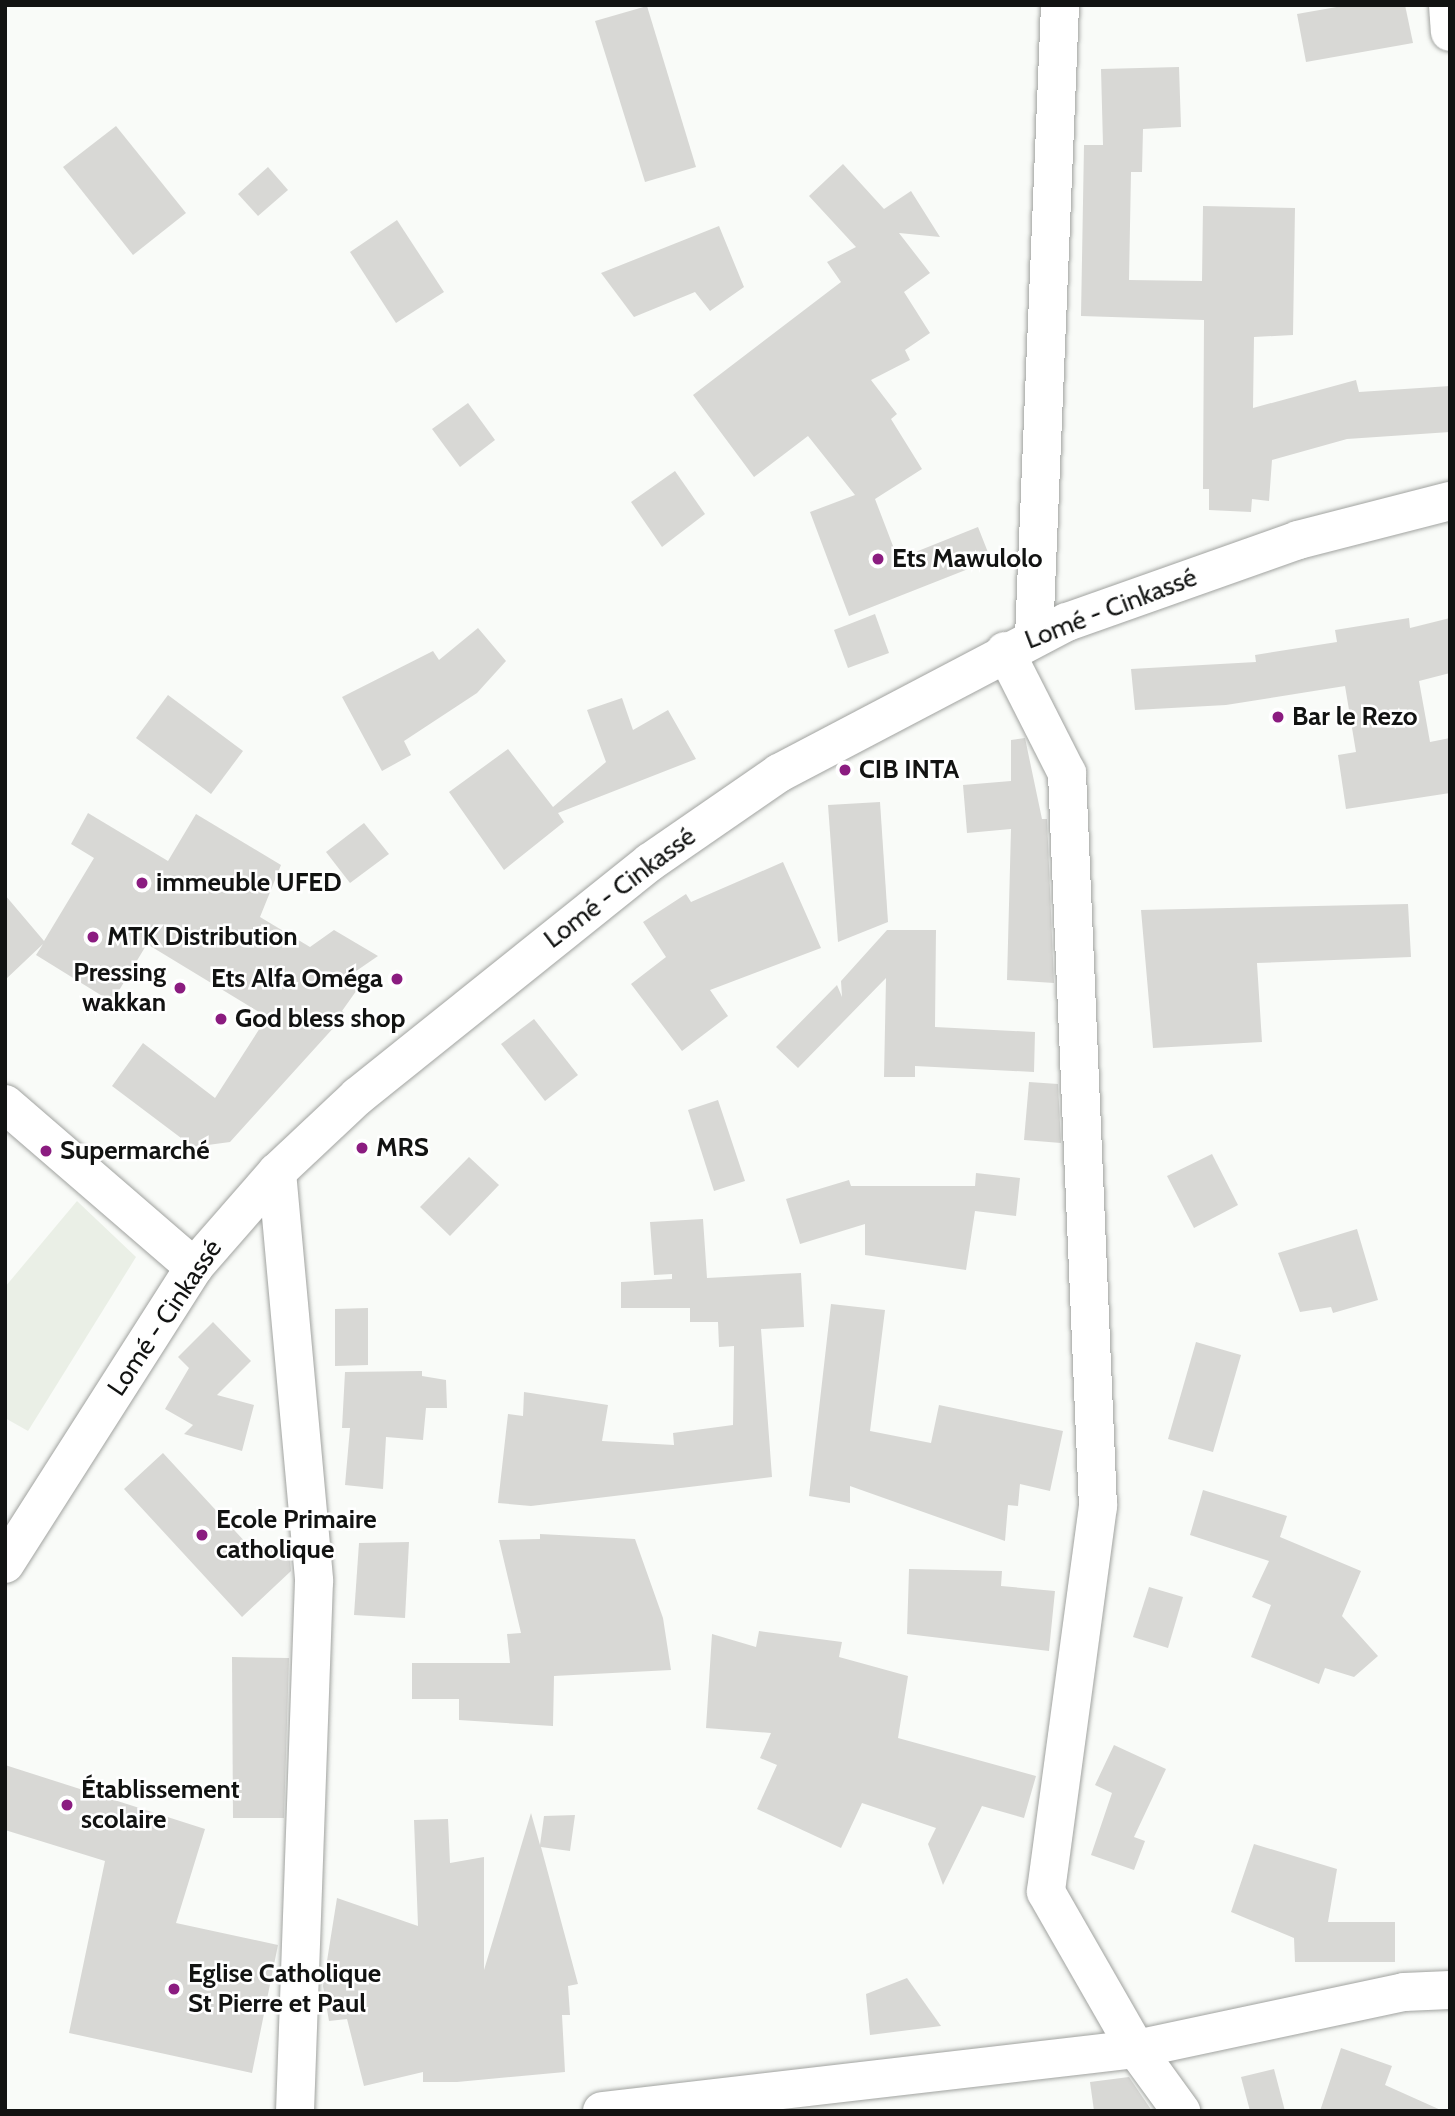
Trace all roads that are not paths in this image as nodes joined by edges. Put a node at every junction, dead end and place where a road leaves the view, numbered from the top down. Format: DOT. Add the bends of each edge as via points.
graph roads {
  1 [pos="1060,5"];
  2 [pos="1448,5"];
  3 [pos="1450,32"];
  4 [pos="1450,501"];
  5 [pos="1020,644"];
  6 [pos="5,1104"];
  7 [pos="277,1172"];
  8 [pos="194,1266"];
  9 [pos="5,1564"];
  10 [pos="1450,1990"];
  11 [pos="1136,2049"];
  12 [pos="295,2111"];
  13 [pos="601,2111"];
  14 [pos="1181,2111"];
  1 -- 5 [label="main road"];
  2 -- 3 [label="main road"];
  4 -- 5 [label="main road, Lomé - Cinkassé" via="1298,540"];
  5 -- 7 [label="main road, Lomé - Cinkassé" via="779,773 650,862 358,1096"];
  5 -- 11 [label="main road" via="1067,773 1098,1506 1046,1892"];
  6 -- 8 [label="main road"];
  7 -- 8 [label="main road, Lomé - Cinkassé"];
  7 -- 12 [label="main road" via="314,1581"];
  8 -- 9 [label="main road, Lomé - Cinkassé"];
  10 -- 11 [label="main road" via="1404,1992"];
  11 -- 13 [label="main road"];
  11 -- 14 [label="main road"];
}
